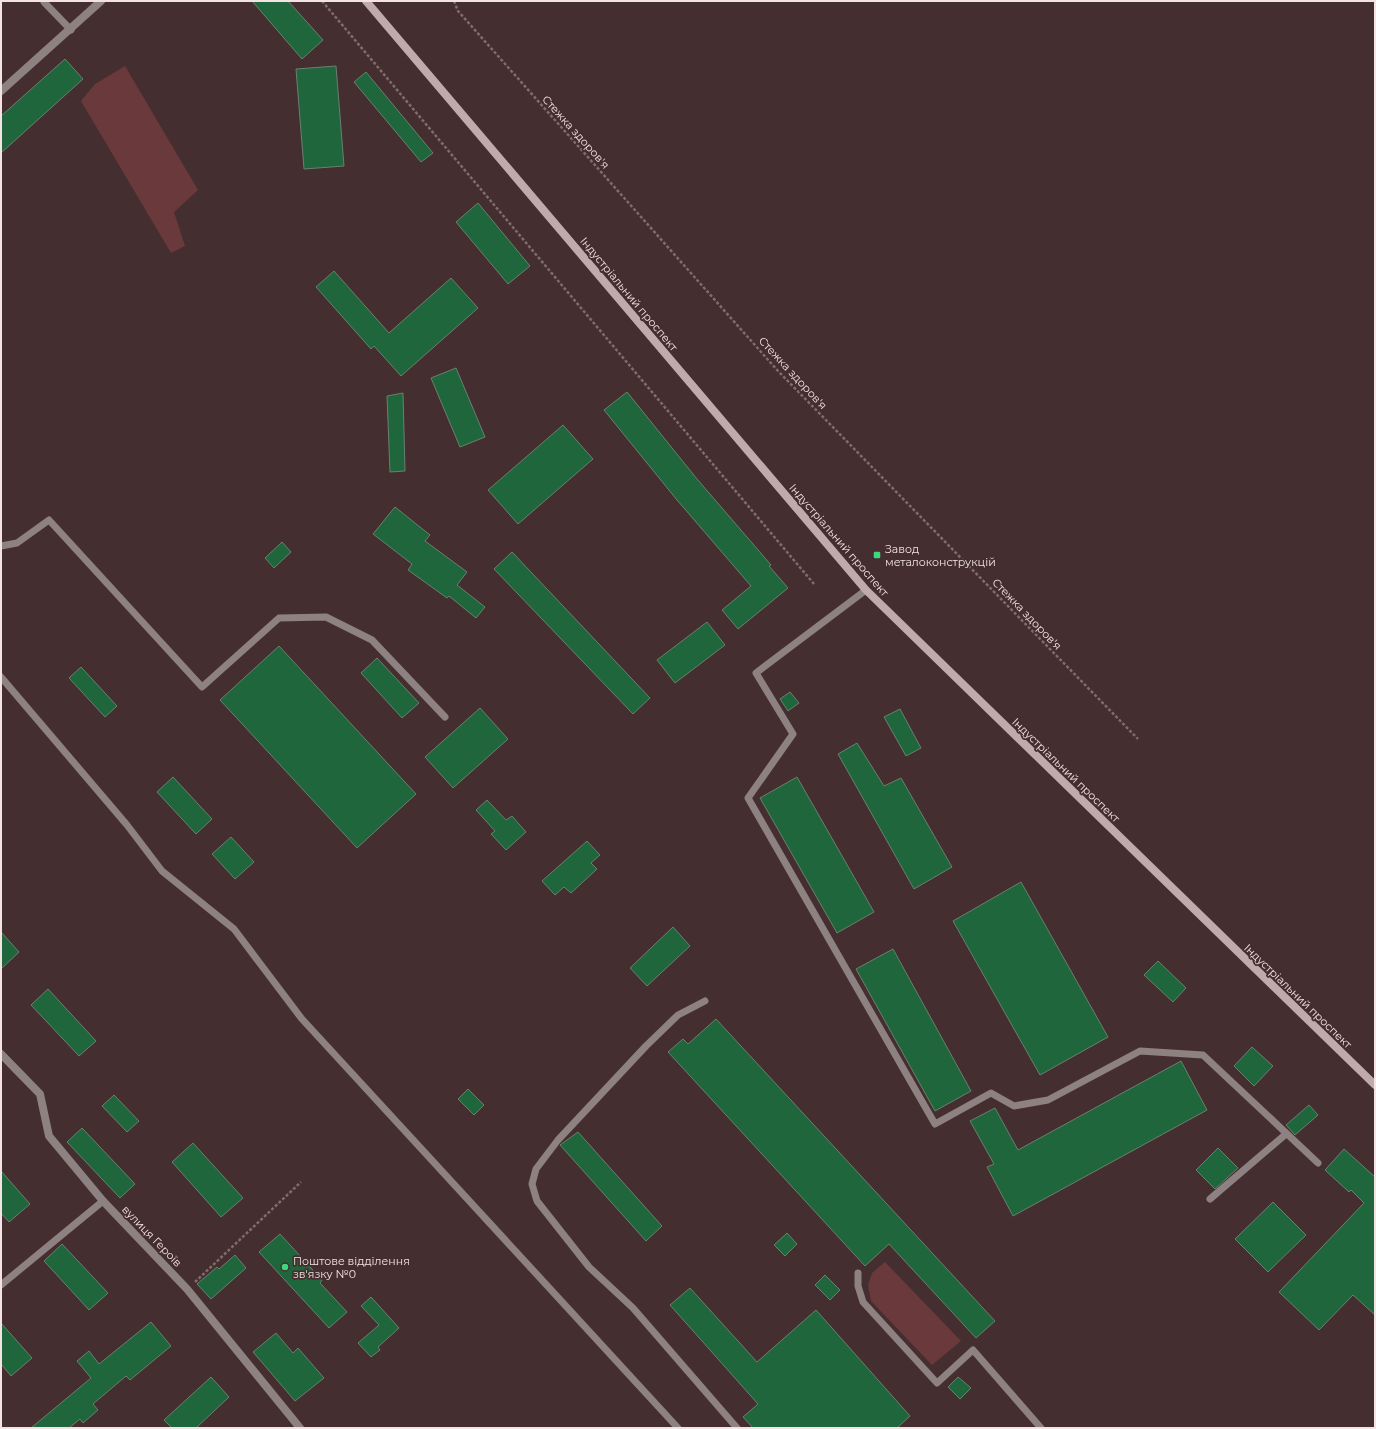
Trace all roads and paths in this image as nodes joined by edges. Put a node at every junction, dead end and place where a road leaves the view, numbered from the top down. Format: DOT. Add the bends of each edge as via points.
graph roads {
  1 [pos="102,1"];
  2 [pos="322,1"];
  3 [pos="366,1"];
  4 [pos="454,1"];
  5 [pos="44,2"];
  6 [pos="70,30"];
  7 [pos="1,91"];
  8 [pos="1,546"];
  9 [pos="814,584"];
  10 [pos="866,590"];
  11 [pos="1,677"];
  12 [pos="445,717"];
  13 [pos="1138,739"];
  14 [pos="705,1001"];
  15 [pos="1,1054"];
  16 [pos="1375,1085"];
  17 [pos="1286,1134"];
  18 [pos="1318,1163"];
  19 [pos="301,1182"];
  20 [pos="1210,1199"];
  21 [pos="103,1202"];
  22 [pos="858,1273"];
  23 [pos="1,1285"];
  24 [pos="187,1289"];
  25 [pos="300,1428"];
  26 [pos="678,1428"];
  27 [pos="738,1428"];
  28 [pos="1041,1428"];
  1 -- 6 [label="street"];
  2 -- 9 [label="path"];
  3 -- 10 [label="street, Індустріальний проспект"];
  4 -- 13 [label="path, Стежка здоров'я" via="458,11 778,371"];
  5 -- 6 [label="lane"];
  6 -- 7 [label="street"];
  8 -- 12 [label="lane" via="17,543 49,520 202,687 279,618 326,617 372,640"];
  10 -- 16 [label="street, Індустріальний проспект"];
  10 -- 17 [label="lane" via="756,673 792,734 748,798 935,1124 991,1093 1014,1106 1048,1100 1140,1051 1203,1055"];
  11 -- 26 [label="lane" via="162,870 234,929 302,1018"];
  14 -- 27 [label="lane" via="678,1015 646,1046 558,1140 536,1169 532,1184 537,1202 589,1267 633,1308"];
  15 -- 21 [label="street, вулиця Героїв" via="40,1094 49,1136"];
  17 -- 18 [label="lane"];
  17 -- 20 [label="lane"];
  19 -- 24 [label="path"];
  21 -- 23 [label="lane"];
  21 -- 24 [label="street, вулиця Героїв"];
  22 -- 28 [label="lane" via="858,1286 863,1302 936,1383 973,1350"];
  24 -- 25 [label="street, вулиця Героїв"];
}
